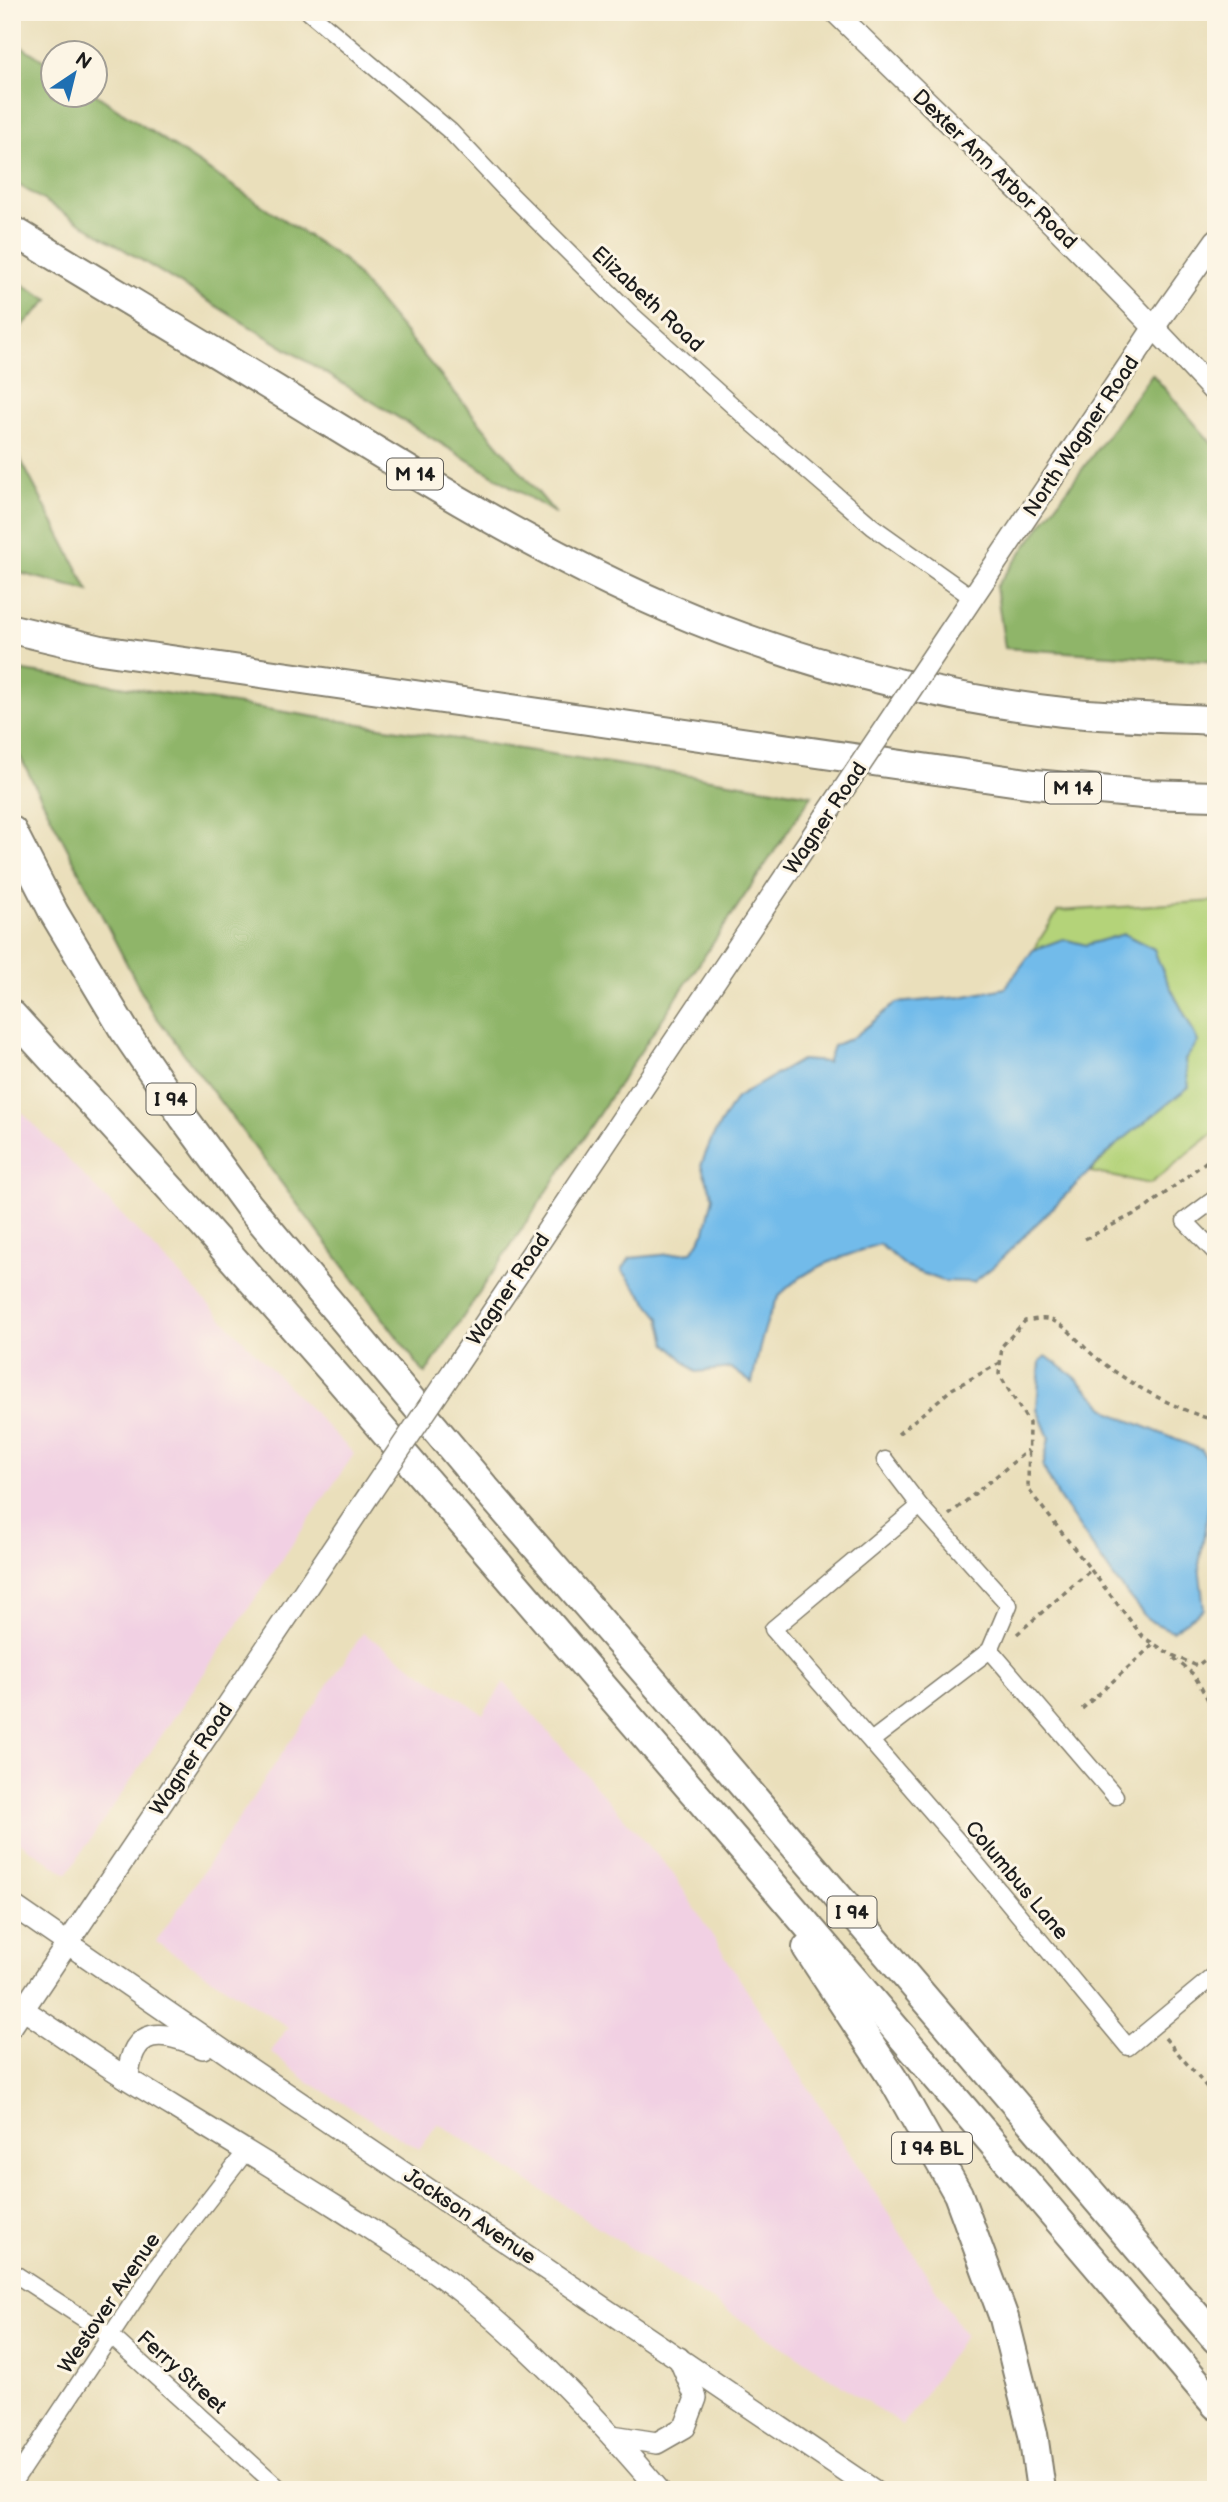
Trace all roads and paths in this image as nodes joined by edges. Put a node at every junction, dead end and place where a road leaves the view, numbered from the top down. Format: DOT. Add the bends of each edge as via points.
graph roads {
  1 [pos="309,12"];
  2 [pos="835,12"];
  3 [pos="12,230"];
  4 [pos="1216,240"];
  5 [pos="1154,326"];
  6 [pos="1216,394"];
  7 [pos="973,598"];
  8 [pos="12,629"];
  9 [pos="948,634"];
  10 [pos="1216,720"];
  11 [pos="1216,796"];
  12 [pos="12,831"];
  13 [pos="12,1016"];
  14 [pos="1216,1154"];
  15 [pos="1216,1198"];
  16 [pos="1085,1239"];
  17 [pos="1216,1253"];
  18 [pos="1000,1363"];
  19 [pos="1216,1421"];
  20 [pos="898,1434"];
  21 [pos="1028,1450"];
  22 [pos="885,1460"];
  23 [pos="919,1506"];
  24 [pos="949,1515"];
  25 [pos="1092,1569"];
  26 [pos="1017,1634"];
  27 [pos="1154,1644"];
  28 [pos="990,1650"];
  29 [pos="1216,1651"];
  30 [pos="1170,1654"];
  31 [pos="1216,1701"];
  32 [pos="1082,1709"];
  33 [pos="871,1741"];
  34 [pos="1115,1796"];
  35 [pos="738,1844"];
  36 [pos="12,1905"];
  37 [pos="67,1942"];
  38 [pos="1216,1974"];
  39 [pos="16,2012"];
  40 [pos="1160,2033"];
  41 [pos="247,2067"];
  42 [pos="128,2079"];
  43 [pos="1216,2098"];
  44 [pos="247,2150"];
  45 [pos="12,2272"];
  46 [pos="112,2337"];
  47 [pos="1216,2339"];
  48 [pos="679,2358"];
  49 [pos="1216,2405"];
  50 [pos="612,2436"];
  51 [pos="12,2484"];
  52 [pos="281,2490"];
  53 [pos="659,2490"];
  54 [pos="873,2490"];
  55 [pos="1041,2490"];
  1 -- 7 [label="street, Elizabeth Road" via="450,131 633,316 751,422 873,527"];
  2 -- 5 [label="main road, Dexter Ann Arbor Road"];
  3 -- 10 [label="highway, M 14" via="466,506 553,554 668,608 842,668 965,697 1064,712"];
  4 -- 5 [label="main road, North Wagner Road"];
  5 -- 6 [label="main road, Dexter Ann Arbor Road"];
  5 -- 7 [label="main road, North Wagner Road"];
  7 -- 9 [label="main road, North Wagner Road"];
  8 -- 11 [label="highway, M 14" via="101,650 1034,784"];
  9 -- 37 [label="main road, Wagner Road, bridge"];
  12 -- 47 [label="highway, I 94" via="54,913 124,1030 248,1205"];
  13 -- 35 [label="highway, I 94" via="339,1379"];
  14 -- 16 [label="path" via="1146,1208"];
  15 -- 17 [label="street" via="1185,1220"];
  18 -- 19 [label="path" via="1002,1346 1025,1321 1047,1319 1068,1330 1124,1377 1159,1398"];
  18 -- 20 [label="path" via="952,1388"];
  18 -- 21 [label="path" via="999,1374 1028,1423"];
  21 -- 24 [label="path"];
  21 -- 25 [label="path" via="1028,1489"];
  22 -- 23 [label="street"];
  23 -- 28 [label="street" via="1009,1605"];
  23 -- 33 [label="street, Columbus Lane" via="773,1629"];
  25 -- 26 [label="path"];
  25 -- 27 [label="path" via="1143,1637"];
  27 -- 30 [label="path"];
  27 -- 32 [label="path"];
  28 -- 33 [label="street"];
  28 -- 34 [label="street"];
  29 -- 30 [label="path" via="1197,1666"];
  30 -- 31 [label="path" via="1194,1675 1211,1705"];
  33 -- 38 [label="street, Columbus Lane" via="1128,2047"];
  35 -- 49 [label="highway, I 94"];
  35 -- 55 [label="highway, I 94 BL" via="893,2079 958,2194 1004,2318 1033,2434"];
  36 -- 37 [label="main road, Jackson Avenue"];
  37 -- 39 [label="main road, Wagner Road"];
  37 -- 41 [label="main road, Jackson Avenue"];
  39 -- 42 [label="main road"];
  40 -- 43 [label="path"];
  41 -- 42 [label="main road" via="180,2037 161,2034 146,2037 136,2047"];
  41 -- 48 [label="main road, Jackson Avenue"];
  42 -- 44 [label="main road"];
  44 -- 46 [label="street, Westover Avenue" via="157,2266"];
  44 -- 50 [label="main road" via="463,2293 509,2332"];
  45 -- 46 [label="street, Ferry Street"];
  46 -- 51 [label="street, Westover Avenue"];
  46 -- 52 [label="street, Ferry Street"];
  48 -- 50 [label="main road" via="696,2398 685,2427 657,2443"];
  48 -- 54 [label="main road, Jackson Avenue"];
  50 -- 53 [label="main road"];
}
